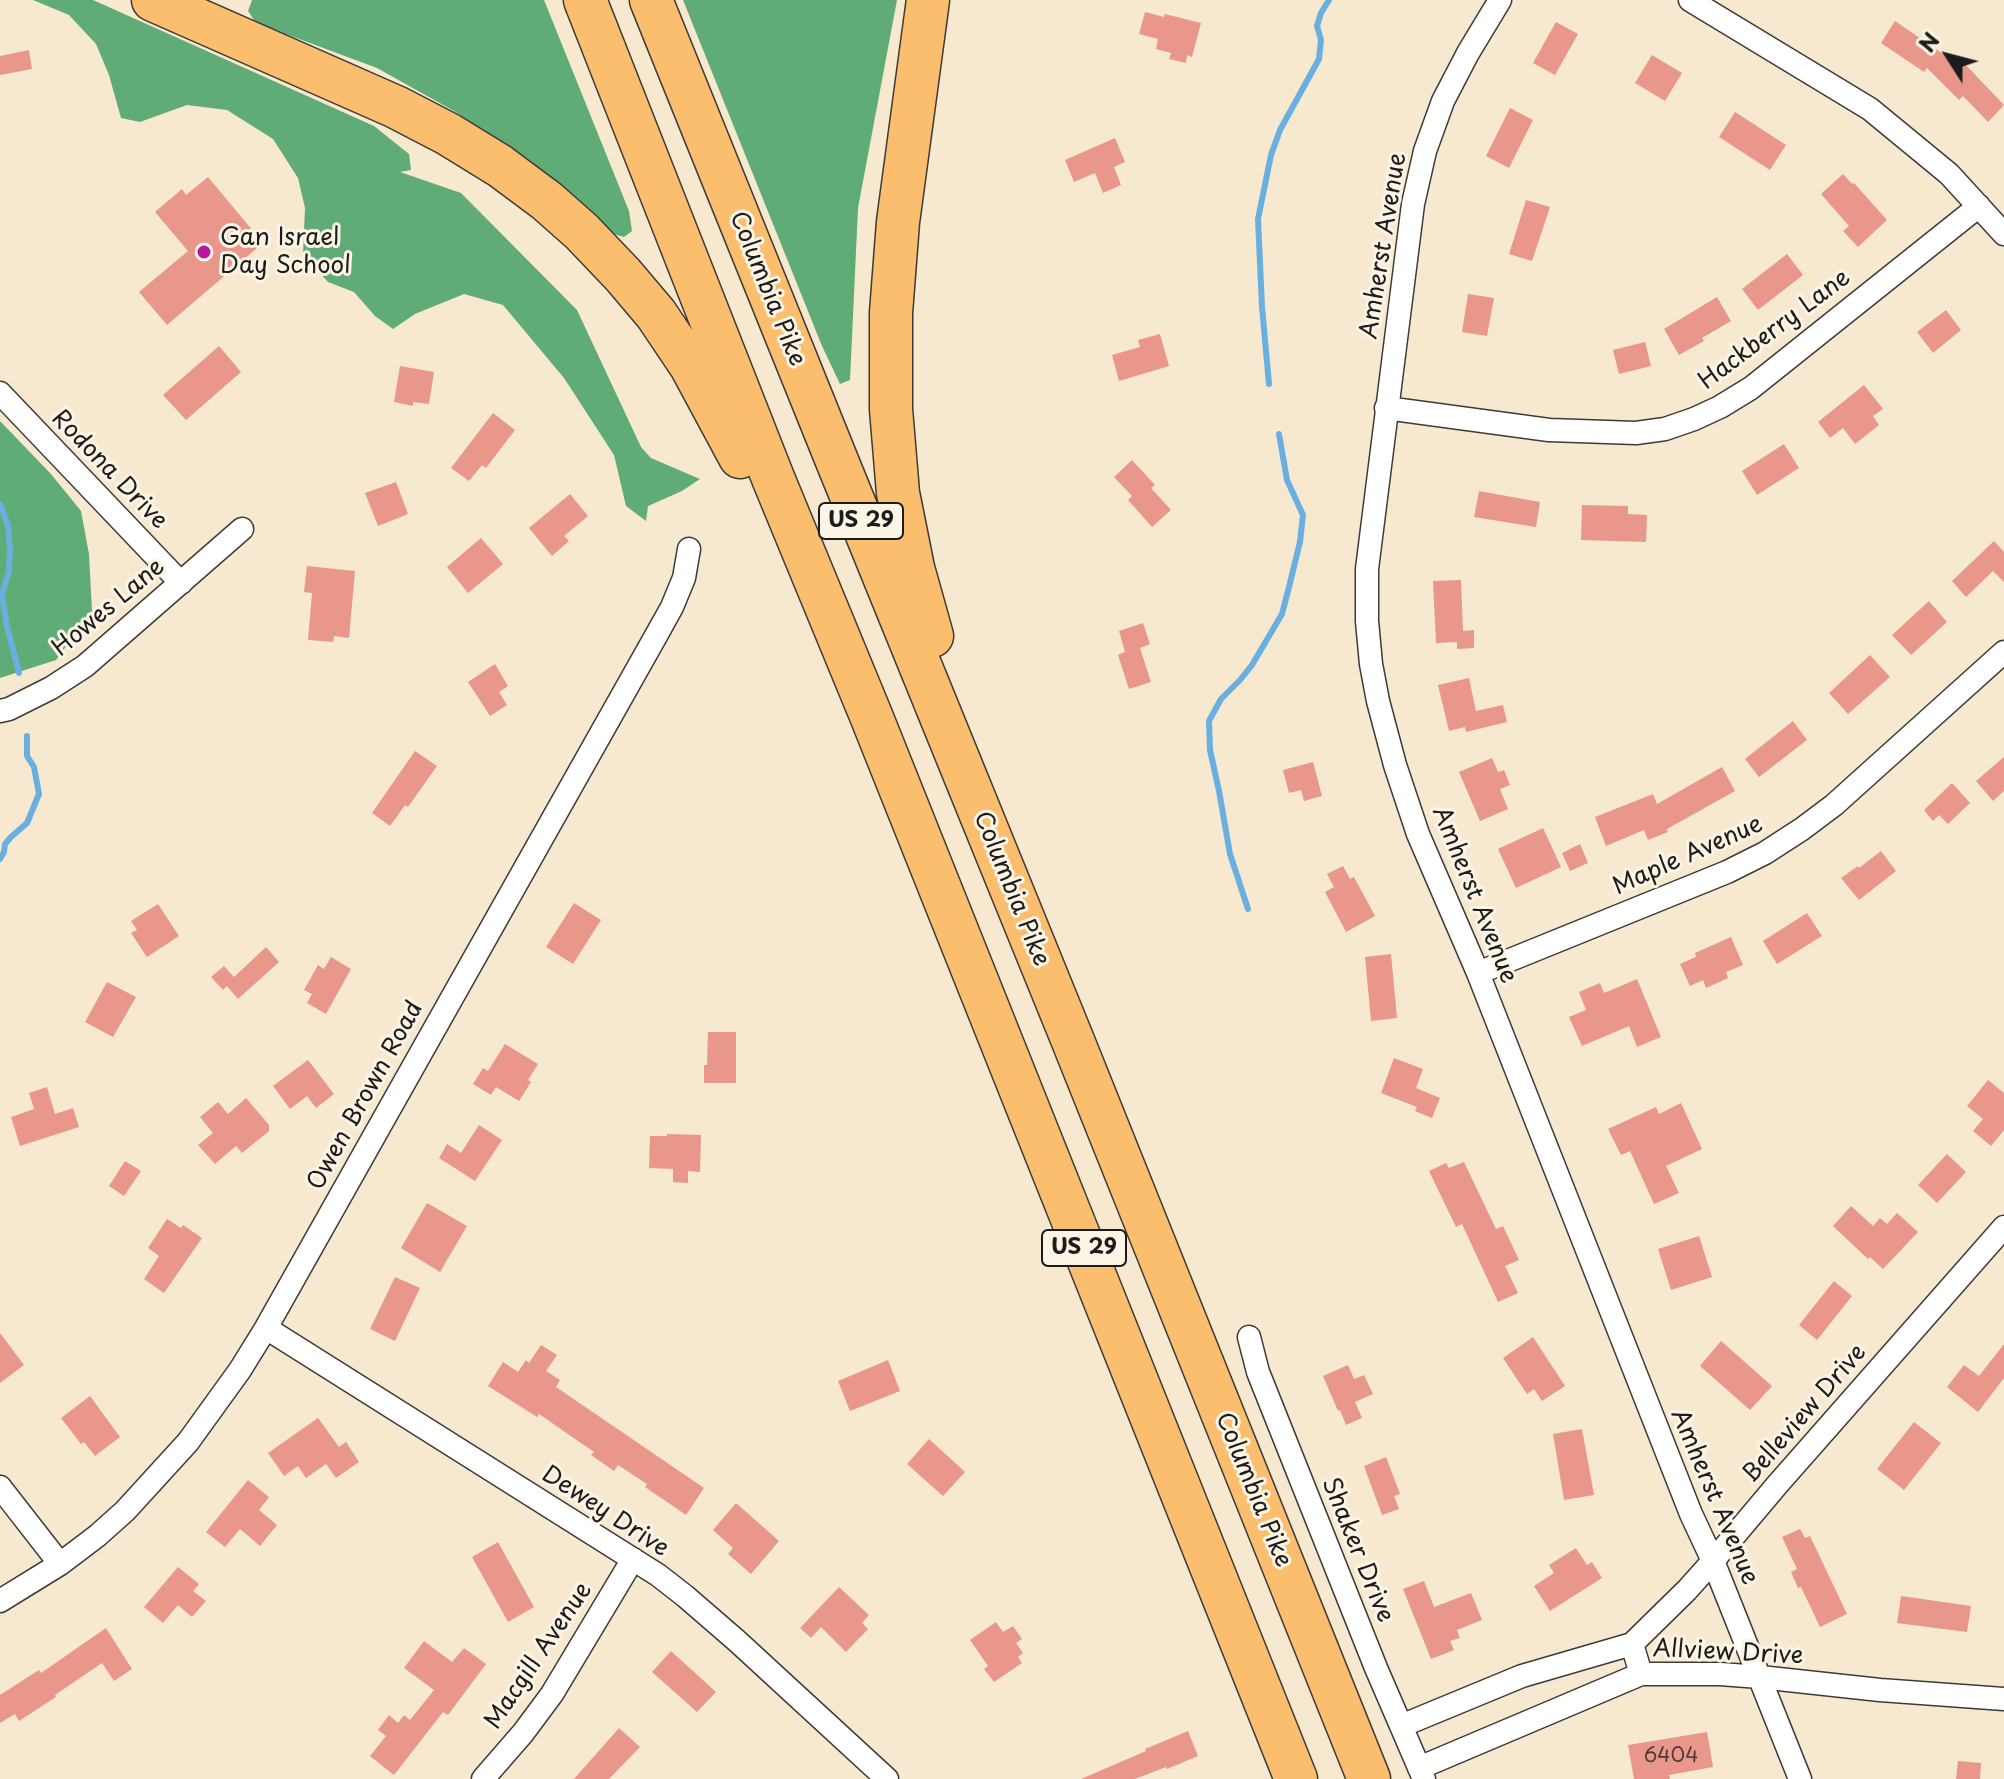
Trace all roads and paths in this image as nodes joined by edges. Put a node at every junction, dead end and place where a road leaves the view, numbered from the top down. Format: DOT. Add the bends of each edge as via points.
graph roads {
  1 [pos="153,0"];
  2 [pos="585,0"];
  3 [pos="651,0"];
  4 [pos="928,0"];
  5 [pos="947,0"];
  6 [pos="1500,0"];
  7 [pos="1690,0"];
  8 [pos="1979,206"];
  9 [pos="898,222"];
  10 [pos="2004,234"];
  11 [pos="0,393"];
  12 [pos="1386,408"];
  13 [pos="242,529"];
  14 [pos="689,549"];
  15 [pos="181,583"];
  16 [pos="2004,652"];
  17 [pos="0,711"];
  18 [pos="872,718"];
  19 [pos="1478,973"];
  20 [pos="1073,1041"];
  21 [pos="2004,1227"];
  22 [pos="266,1328"];
  23 [pos="1249,1337"];
  24 [pos="0,1487"];
  25 [pos="633,1559"];
  26 [pos="1713,1561"];
  27 [pos="60,1564"];
  28 [pos="0,1601"];
  29 [pos="1632,1644"];
  30 [pos="1641,1674"];
  31 [pos="1760,1677"];
  32 [pos="2004,1699"];
  33 [pos="1401,1726"];
  34 [pos="1421,1774"];
  35 [pos="483,1779"];
  36 [pos="887,1779"];
  37 [pos="1296,1779"];
  38 [pos="1369,1779"];
  39 [pos="1800,1779"];
  1 -- 18 [label="highway" via="448,134 512,175 582,232 656,314 691,366"];
  2 -- 18 [label="highway, US 29"];
  3 -- 20 [label="highway, Columbia Pike / US 29"];
  4 -- 9 [label="highway"];
  5 -- 9 [label="highway"];
  6 -- 12 [label="street, Amherst Avenue" via="1443,101 1425,151"];
  7 -- 8 [label="street" via="1870,109"];
  8 -- 10 [label="street"];
  8 -- 12 [label="street, Hackberry Lane" via="1751,388 1665,429 1549,430"];
  9 -- 20 [label="highway" via="891,409 898,493 913,568"];
  11 -- 15 [label="street, Rodona Drive"];
  12 -- 19 [label="street, Amherst Avenue" via="1367,569 1371,664 1418,834"];
  13 -- 15 [label="street, Howes Lane"];
  14 -- 22 [label="street, Owen Brown Road" via="684,578 665,621"];
  15 -- 17 [label="street, Howes Lane" via="85,666"];
  16 -- 19 [label="street, Maple Avenue" via="1834,805 1765,853"];
  18 -- 37 [label="highway, US 29"];
  19 -- 26 [label="street, Amherst Avenue"];
  20 -- 38 [label="highway, Columbia Pike / US 29"];
  21 -- 26 [label="street, Belleview Drive"];
  22 -- 25 [label="street, Dewey Drive"];
  22 -- 27 [label="street, Owen Brown Road" via="179,1452 125,1511"];
  23 -- 33 [label="street, Shaker Drive" via="1258,1372"];
  24 -- 27 [label="street"];
  25 -- 35 [label="street, Macgill Avenue" via="552,1694"];
  25 -- 36 [label="street, Dewey Drive" via="696,1605"];
  26 -- 29 [label="street, Belleview Drive"];
  26 -- 31 [label="street, Amherst Avenue"];
  27 -- 28 [label="street, Owen Brown Road"];
  29 -- 30 [label="street"];
  29 -- 33 [label="street, Allview Drive" via="1522,1676"];
  30 -- 31 [label="street, Allview Drive"];
  30 -- 34 [label="street, Allview Drive"];
  31 -- 32 [label="street, Allview Drive"];
  31 -- 39 [label="street, Amherst Avenue"];
  33 -- 34 [label="street, Shaker Drive"];
}
